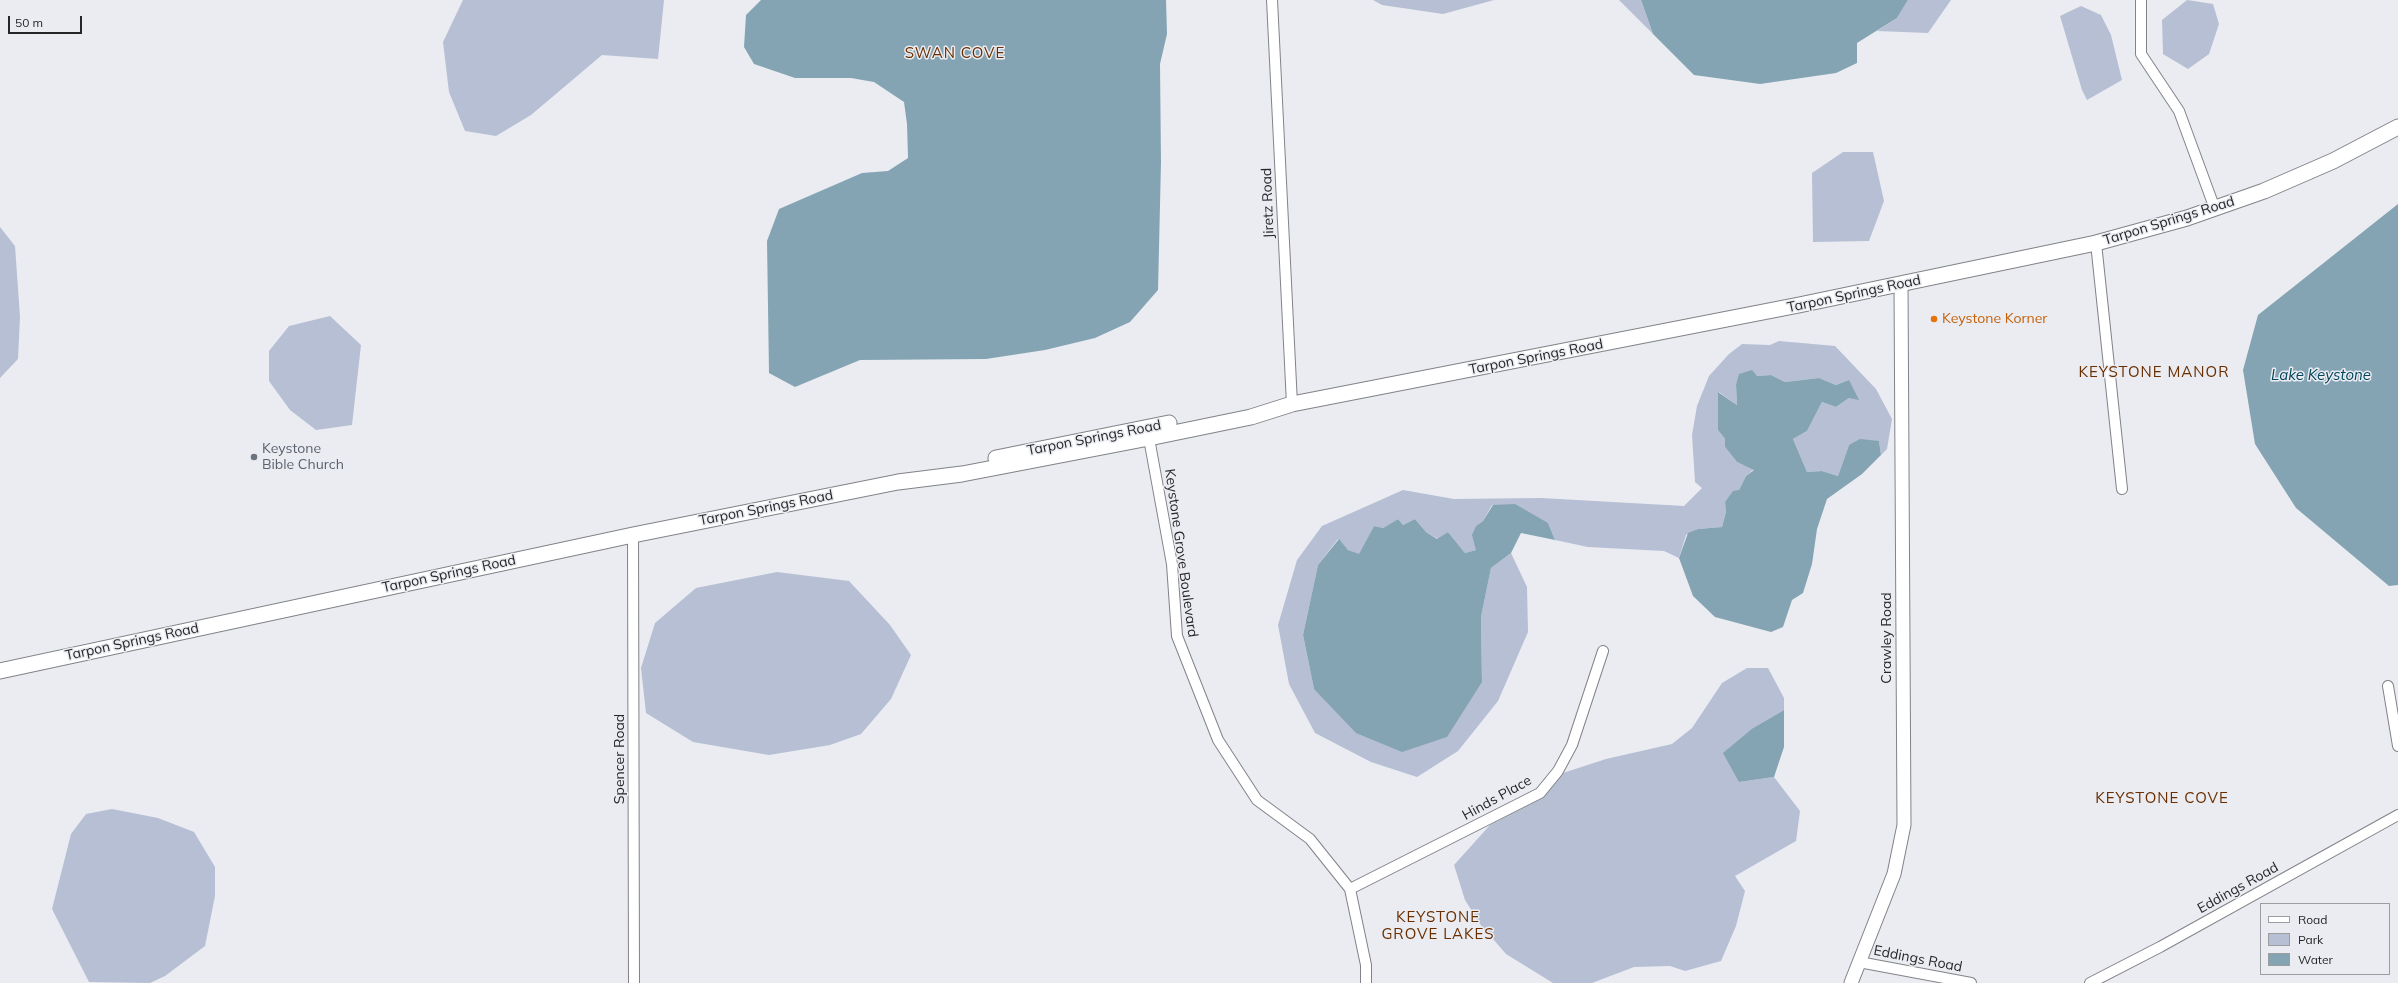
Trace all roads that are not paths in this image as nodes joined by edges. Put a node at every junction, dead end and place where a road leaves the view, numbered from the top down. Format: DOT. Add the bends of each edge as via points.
graph roads {
  1 [pos="1272,0"];
  2 [pos="2141,0"];
  3 [pos="2398,127"];
  4 [pos="2215,209"];
  5 [pos="2096,244"];
  6 [pos="1901,284"];
  7 [pos="1292,404"];
  8 [pos="1148,433"];
  9 [pos="2122,489"];
  10 [pos="633,534"];
  11 [pos="1603,651"];
  12 [pos="0,671"];
  13 [pos="2388,686"];
  14 [pos="2398,746"];
  15 [pos="2398,816"];
  16 [pos="1350,889"];
  17 [pos="1859,962"];
  18 [pos="634,983"];
  19 [pos="1366,983"];
  20 [pos="1851,983"];
  21 [pos="1971,983"];
  22 [pos="2090,983"];
  1 -- 7 [label="street, Jiretz Road"];
  2 -- 4 [label="street" via="2141,54 2180,111"];
  3 -- 4 [label="main road, Tarpon Springs Road" via="2304,174"];
  4 -- 5 [label="main road, Tarpon Springs Road"];
  5 -- 6 [label="main road, Tarpon Springs Road"];
  5 -- 9 [label="street"];
  6 -- 7 [label="main road, Tarpon Springs Road"];
  6 -- 17 [label="street, Crawley Road" via="1904,825 1894,874"];
  7 -- 8 [label="main road, Tarpon Springs Road" via="1251,416"];
  8 -- 10 [label="main road, Tarpon Springs Road" via="962,474 898,482"];
  8 -- 16 [label="street, Keystone Grove Boulevard" via="1172,564 1177,636 1218,740 1257,800 1310,839"];
  10 -- 12 [label="main road, Tarpon Springs Road"];
  10 -- 18 [label="street, Spencer Road"];
  11 -- 16 [label="street, Hinds Place" via="1572,745 1558,770 1540,793"];
  13 -- 14 [label="street"];
  15 -- 22 [label="street, Eddings Road"];
  16 -- 19 [label="street, Keystone Grove Boulevard" via="1366,965"];
  17 -- 20 [label="street, Crawley Road"];
  17 -- 21 [label="street, Eddings Road"];
}
